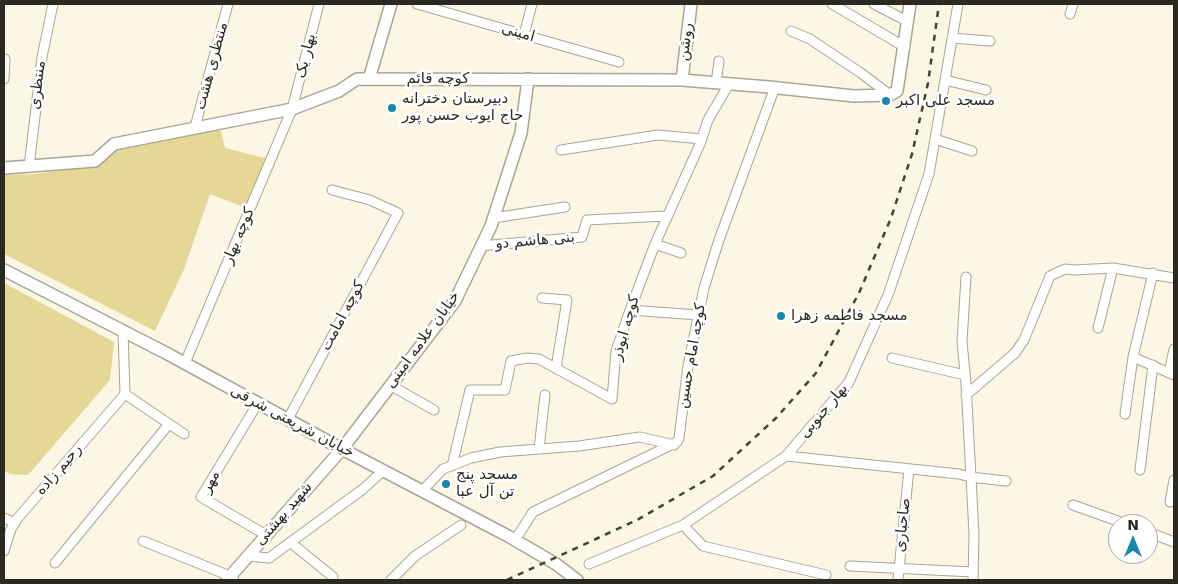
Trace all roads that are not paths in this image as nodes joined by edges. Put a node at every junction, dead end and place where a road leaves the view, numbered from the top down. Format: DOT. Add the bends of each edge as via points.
graph roads {
  1 [pos="53,4"];
  2 [pos="228,4"];
  3 [pos="319,4"];
  4 [pos="391,4"];
  5 [pos="417,4"];
  6 [pos="532,4"];
  7 [pos="691,4"];
  8 [pos="832,4"];
  9 [pos="874,4"];
  10 [pos="910,4"];
  11 [pos="958,4"];
  12 [pos="1073,4"];
  13 [pos="1070,14"];
  14 [pos="907,21"];
  15 [pos="791,31"];
  16 [pos="524,34"];
  17 [pos="952,38"];
  18 [pos="990,41"];
  19 [pos="904,46"];
  20 [pos="5,58"];
  21 [pos="619,62"];
  22 [pos="719,62"];
  23 [pos="369,78"];
  24 [pos="528,78"];
  25 [pos="4,79"];
  26 [pos="682,80"];
  27 [pos="945,80"];
  28 [pos="716,83"];
  29 [pos="729,84"];
  30 [pos="775,88"];
  31 [pos="986,90"];
  32 [pos="890,96"];
  33 [pos="292,108"];
  34 [pos="196,127"];
  35 [pos="702,139"];
  36 [pos="935,139"];
  37 [pos="561,150"];
  38 [pos="972,151"];
  39 [pos="29,166"];
  40 [pos="4,168"];
  41 [pos="332,190"];
  42 [pos="566,207"];
  43 [pos="666,216"];
  44 [pos="493,218"];
  45 [pos="655,244"];
  46 [pos="481,246"];
  47 [pos="681,253"];
  48 [pos="1113,268"];
  49 [pos="4,270"];
  50 [pos="1153,273"];
  51 [pos="966,277"];
  52 [pos="1174,278"];
  53 [pos="542,298"];
  54 [pos="630,310"];
  55 [pos="698,315"];
  56 [pos="1098,328"];
  57 [pos="123,331"];
  58 [pos="1174,349"];
  59 [pos="1133,357"];
  60 [pos="892,358"];
  61 [pos="185,363"];
  62 [pos="1153,365"];
  63 [pos="556,368"];
  64 [pos="1172,374"];
  65 [pos="965,375"];
  66 [pos="390,385"];
  67 [pos="124,394"];
  68 [pos="545,395"];
  69 [pos="966,395"];
  70 [pos="258,403"];
  71 [pos="434,410"];
  72 [pos="1125,414"];
  73 [pos="288,419"];
  74 [pos="169,424"];
  75 [pos="184,434"];
  76 [pos="674,445"];
  77 [pos="342,449"];
  78 [pos="539,449"];
  79 [pos="786,456"];
  80 [pos="452,466"];
  81 [pos="910,469"];
  82 [pos="384,470"];
  83 [pos="1140,470"];
  84 [pos="970,477"];
  85 [pos="1174,480"];
  86 [pos="1006,481"];
  87 [pos="422,490"];
  88 [pos="1170,502"];
  89 [pos="1073,505"];
  90 [pos="4,518"];
  91 [pos="1108,518"];
  92 [pos="15,523"];
  93 [pos="461,525"];
  94 [pos="683,525"];
  95 [pos="266,535"];
  96 [pos="1158,536"];
  97 [pos="516,540"];
  98 [pos="143,541"];
  99 [pos="290,542"];
  100 [pos="1174,542"];
  101 [pos="4,551"];
  102 [pos="248,556"];
  103 [pos="55,563"];
  104 [pos="589,564"];
  105 [pos="850,566"];
  106 [pos="898,569"];
  107 [pos="826,575"];
  108 [pos="973,576"];
  109 [pos="333,577"];
  110 [pos="229,579"];
  111 [pos="391,580"];
  112 [pos="577,580"];
  113 [pos="898,580"];
  1 -- 39 [label="street, منتظری" via="42,56"];
  2 -- 34 [label="street, منتظری هشت"];
  3 -- 33 [label="street, بهار یک"];
  4 -- 23 [label="street"];
  5 -- 16 [label="street, امینی"];
  6 -- 16 [label="street"];
  7 -- 26 [label="street, روشن"];
  8 -- 19 [label="street"];
  9 -- 14 [label="street"];
  10 -- 14 [label="street"];
  11 -- 17 [label="street, بهار جنوبی"];
  12 -- 13 [label="street"];
  14 -- 19 [label="street"];
  15 -- 32 [label="street" via="810,39"];
  16 -- 21 [label="street, امینی"];
  17 -- 18 [label="street"];
  17 -- 27 [label="street, بهار جنوبی"];
  19 -- 32 [label="street" via="897,91"];
  20 -- 25 [label="street"];
  22 -- 28 [label="street"];
  23 -- 24 [label="street, کوچه قائم"];
  23 -- 33 [label="street, کوچه قائم" via="357,78 339,91"];
  24 -- 26 [label="street, کوچه قائم"];
  24 -- 44 [label="street, خیابان علامه امینی" via="521,133"];
  26 -- 28 [label="street, کوچه قائم"];
  27 -- 31 [label="street"];
  27 -- 36 [label="street, بهار جنوبی"];
  28 -- 29 [label="street, کوچه قائم"];
  29 -- 30 [label="street, کوچه قائم"];
  29 -- 35 [label="street, کوچه ابوذر" via="708,120"];
  30 -- 32 [label="street, کوچه قائم"];
  30 -- 55 [label="street, کوچه امام حسین" via="719,240"];
  33 -- 34 [label="street, کوچه قائم"];
  33 -- 61 [label="street, کوچه بهار"];
  34 -- 39 [label="street, کوچه قائم" via="114,144 95,161"];
  35 -- 37 [label="street" via="658,135"];
  35 -- 43 [label="street, کوچه ابوذر"];
  36 -- 38 [label="street"];
  36 -- 79 [label="street, بهار جنوبی" via="929,174 888,295 849,382"];
  39 -- 40 [label="street, کوچه قائم"];
  41 -- 73 [label="street, کوچه امامت" via="370,200 398,213"];
  42 -- 44 [label="street"];
  43 -- 45 [label="street, کوچه ابوذر"];
  43 -- 46 [label="street, بنی هاشم دو" via="587,220 582,237"];
  44 -- 46 [label="street, خیابان علامه امینی"];
  45 -- 47 [label="street"];
  45 -- 54 [label="street, کوچه ابوذر"];
  46 -- 66 [label="street, خیابان علامه امینی" via="455,301"];
  48 -- 50 [label="street"];
  48 -- 56 [label="street"];
  48 -- 69 [label="street" via="1065,269 1050,276 1024,340 1015,353"];
  49 -- 57 [label="street, خیابان شریعتی شرقی"];
  50 -- 52 [label="street"];
  50 -- 59 [label="street"];
  51 -- 65 [label="street" via="962,342"];
  53 -- 63 [label="street" via="567,300"];
  54 -- 55 [label="street"];
  54 -- 63 [label="street, کوچه ابوذر" via="616,351 612,399"];
  55 -- 76 [label="street, کوچه امام حسین" via="679,438"];
  57 -- 61 [label="street, خیابان شریعتی شرقی"];
  57 -- 67 [label="street"];
  58 -- 64 [label="street"];
  59 -- 62 [label="street"];
  59 -- 72 [label="street"];
  60 -- 65 [label="street"];
  61 -- 70 [label="street, خیابان شریعتی شرقی"];
  62 -- 64 [label="street"];
  62 -- 83 [label="street"];
  63 -- 80 [label="street, کوچه ابوذر" via="539,359 511,361 505,390 470,390"];
  65 -- 69 [label="street"];
  66 -- 71 [label="street"];
  66 -- 77 [label="street, خیابان علامه امینی"];
  67 -- 74 [label="street"];
  67 -- 92 [label="street, رحیم زاده"];
  68 -- 78 [label="street"];
  69 -- 84 [label="street"];
  70 -- 73 [label="street, خیابان شریعتی شرقی"];
  70 -- 95 [label="street, مهر" via="201,497"];
  73 -- 77 [label="street, خیابان شریعتی شرقی"];
  74 -- 75 [label="street"];
  74 -- 103 [label="street"];
  76 -- 78 [label="street" via="640,437"];
  76 -- 97 [label="street" via="533,512"];
  77 -- 82 [label="street, خیابان شریعتی شرقی"];
  77 -- 95 [label="street, شهید بهشتی"];
  78 -- 80 [label="street" via="500,452"];
  79 -- 81 [label="street"];
  79 -- 94 [label="street, بهار جنوبی"];
  80 -- 87 [label="street" via="443,469"];
  81 -- 84 [label="street"];
  81 -- 106 [label="street, صاحباری"];
  82 -- 87 [label="street, خیابان شریعتی شرقی"];
  82 -- 99 [label="street"];
  84 -- 86 [label="street"];
  84 -- 108 [label="street"];
  85 -- 88 [label="street"];
  87 -- 97 [label="street, خیابان شریعتی شرقی"];
  89 -- 91 [label="street"];
  90 -- 92 [label="street"];
  92 -- 101 [label="street, رحیم زاده"];
  93 -- 111 [label="street" via="415,556"];
  94 -- 104 [label="street, بهار جنوبی"];
  94 -- 107 [label="street" via="703,546"];
  95 -- 102 [label="street, شهید بهشتی"];
  96 -- 100 [label="street"];
  97 -- 112 [label="street, خیابان شریعتی شرقی"];
  98 -- 110 [label="street"];
  99 -- 102 [label="street" via="269,558"];
  99 -- 109 [label="street"];
  102 -- 110 [label="street, شهید بهشتی"];
  105 -- 106 [label="street"];
  106 -- 108 [label="street"];
  106 -- 113 [label="street, صاحباری"];
}
